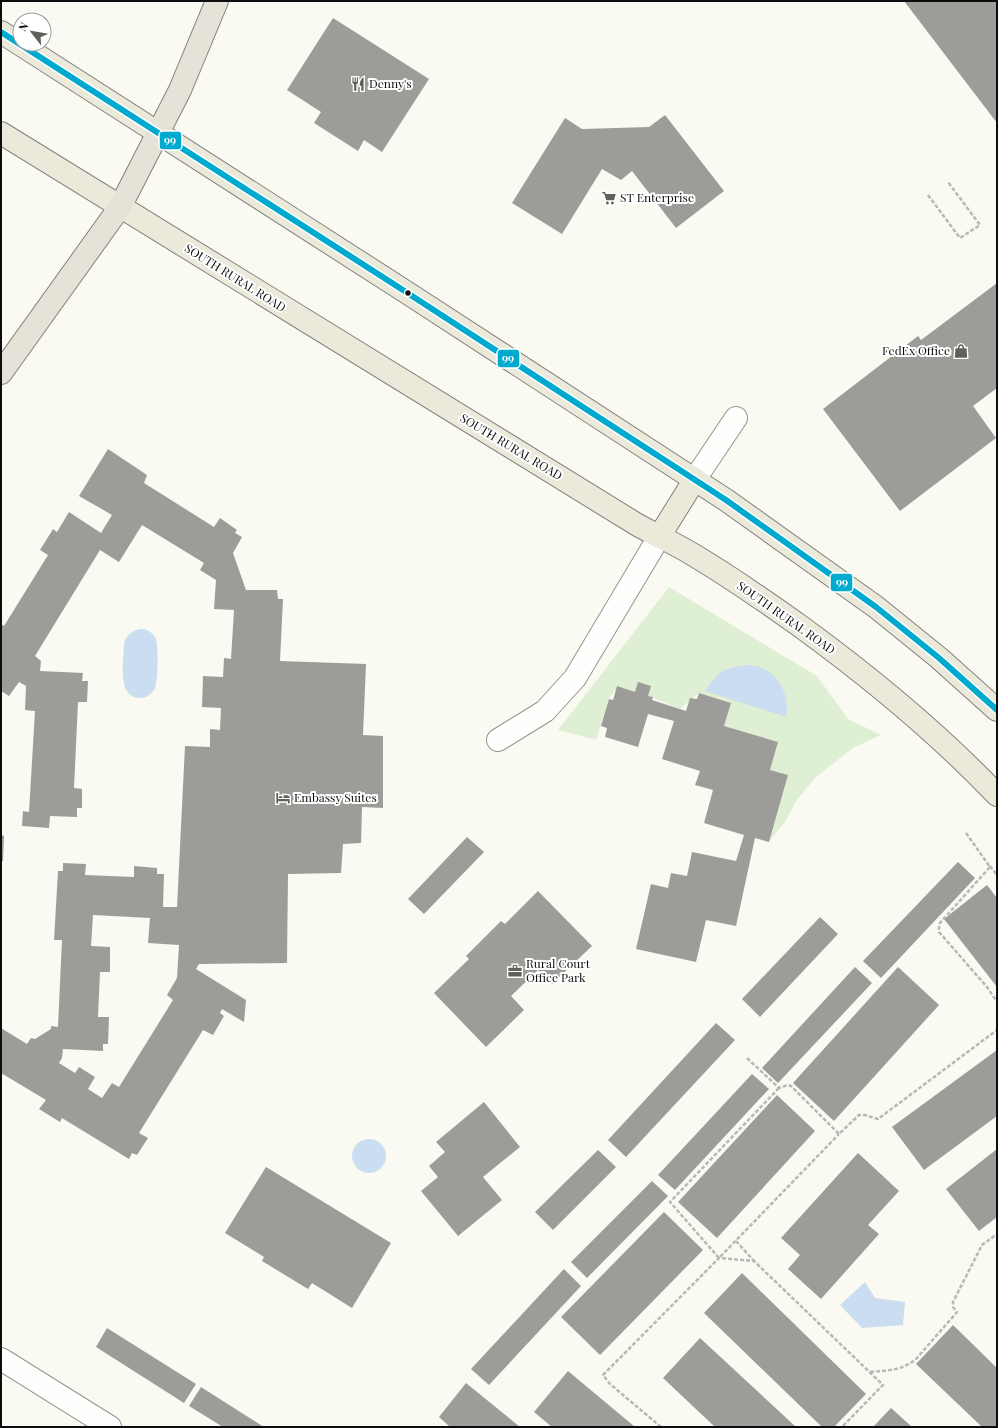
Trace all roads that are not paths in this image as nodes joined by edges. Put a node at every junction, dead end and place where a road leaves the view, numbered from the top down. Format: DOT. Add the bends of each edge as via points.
graph roads {
  1 [pos="217,1"];
  2 [pos="1,32"];
  3 [pos="158,132"];
  4 [pos="6,136"];
  5 [pos="120,207"];
  6 [pos="1,373"];
  7 [pos="736,418"];
  8 [pos="695,479"];
  9 [pos="659,537"];
  10 [pos="997,710"];
  11 [pos="498,740"];
  12 [pos="997,795"];
  13 [pos="1,1359"];
  14 [pos="110,1427"];
  1 -- 3 [label="highway" via="180,90"];
  2 -- 3 [label="main road"];
  3 -- 5 [label="highway"];
  3 -- 8 [label="main road"];
  4 -- 5 [label="main road, SOUTH RURAL ROAD"];
  5 -- 6 [label="highway"];
  5 -- 9 [label="main road, SOUTH RURAL ROAD"];
  7 -- 8 [label="street"];
  8 -- 9 [label="main road"];
  8 -- 10 [label="main road" via="876,607 940,658"];
  9 -- 11 [label="street" via="575,678 545,711"];
  9 -- 12 [label="main road, SOUTH RURAL ROAD" via="692,554 772,606 880,686 965,761"];
  13 -- 14 [label="street"];
}
